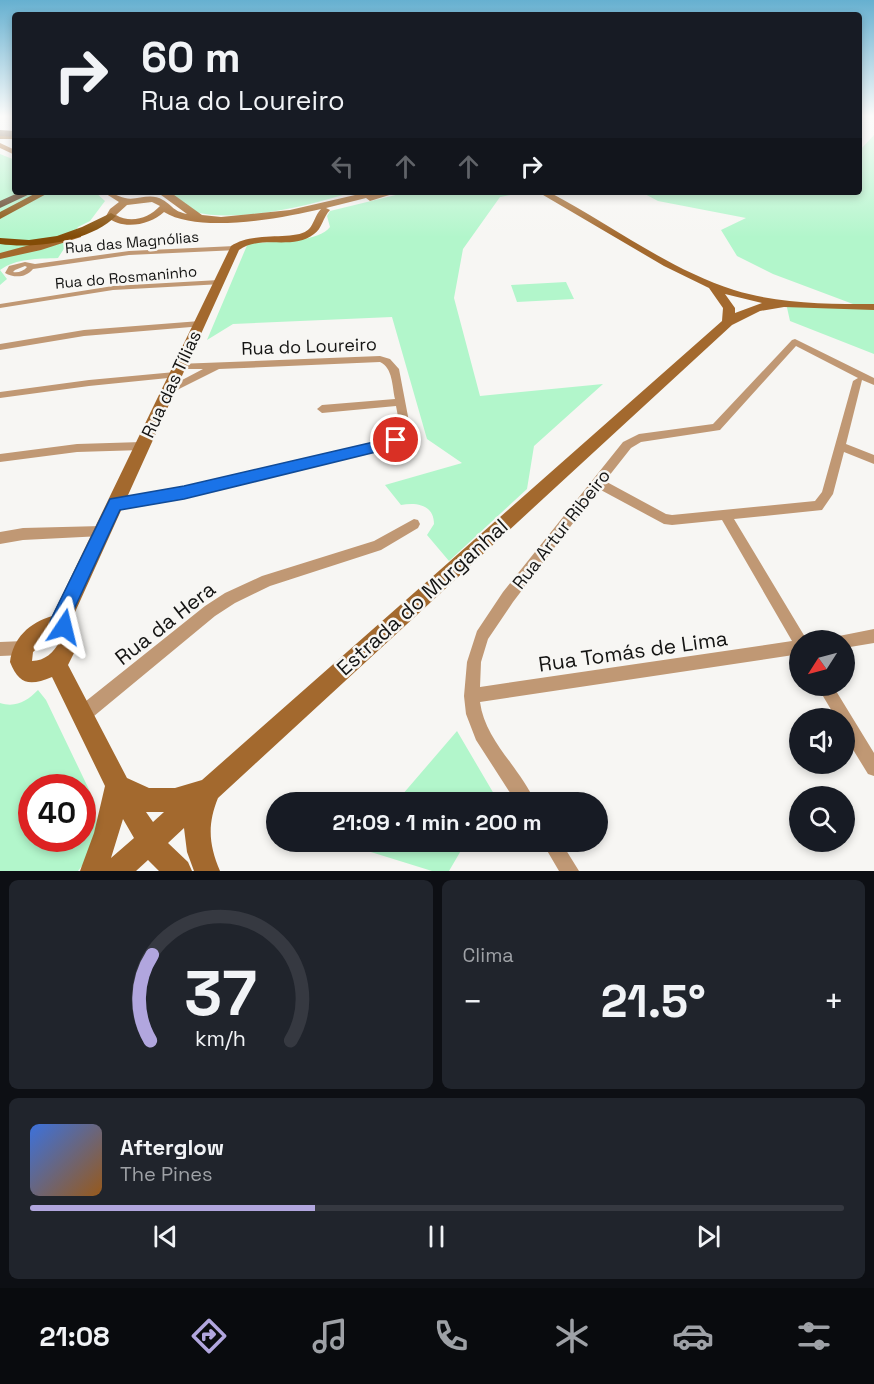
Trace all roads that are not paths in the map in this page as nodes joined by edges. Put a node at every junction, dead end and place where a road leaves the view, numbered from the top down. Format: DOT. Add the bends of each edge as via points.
graph roads {
  1 [pos="113,195"];
  2 [pos="131,195"];
  3 [pos="171,195"];
  4 [pos="366,195"];
  5 [pos="383,195"];
  6 [pos="547,195"];
  7 [pos="28,196"];
  8 [pos="142,199"];
  9 [pos="126,202"];
  10 [pos="0,205"];
  11 [pos="164,206"];
  12 [pos="325,210"];
  13 [pos="0,214"];
  14 [pos="152,217"];
  15 [pos="294,217"];
  16 [pos="114,218"];
  17 [pos="216,219"];
  18 [pos="318,224"];
  19 [pos="0,241"];
  20 [pos="235,248"];
  21 [pos="0,256"];
  22 [pos="32,267"];
  23 [pos="219,282"];
  24 [pos="712,286"];
  25 [pos="752,297"];
  26 [pos="786,303"];
  27 [pos="0,306"];
  28 [pos="874,307"];
  29 [pos="743,312"];
  30 [pos="728,315"];
  31 [pos="200,324"];
  32 [pos="0,347"];
  33 [pos="217,366"];
  34 [pos="178,370"];
  35 [pos="858,381"];
  36 [pos="874,382"];
  37 [pos="168,391"];
  38 [pos="0,395"];
  39 [pos="401,402"];
  40 [pos="322,409"];
  41 [pos="142,446"];
  42 [pos="840,446"];
  43 [pos="0,458"];
  44 [pos="874,460"];
  45 [pos="598,483"];
  46 [pos="115,504"];
  47 [pos="726,517"];
  48 [pos="414,524"];
  49 [pos="102,531"];
  50 [pos="0,538"];
  51 [pos="58,626"];
  52 [pos="793,630"];
  53 [pos="874,636"];
  54 [pos="855,639"];
  55 [pos="24,648"];
  56 [pos="0,649"];
  57 [pos="789,649"];
  58 [pos="56,663"];
  59 [pos="472,696"];
  60 [pos="82,715"];
  61 [pos="855,737"];
  62 [pos="874,768"];
  63 [pos="117,786"];
  64 [pos="210,789"];
  65 [pos="520,792"];
  66 [pos="151,842"];
  67 [pos="558,852"];
  68 [pos="93,871"];
  69 [pos="116,871"];
  70 [pos="179,871"];
  71 [pos="207,871"];
  72 [pos="570,871"];
  1 -- 9 [label="street"];
  2 -- 8 [label="street"];
  3 -- 17 [label="street" via="191,213"];
  4 -- 17 [label="street" via="281,215"];
  5 -- 12 [label="street"];
  6 -- 24 [label="street"];
  7 -- 10 [label="highway"];
  7 -- 13 [label="highway"];
  8 -- 9 [label="street"];
  8 -- 11 [label="street" via="160,201"];
  9 -- 16 [label="street" via="114,208"];
  11 -- 14 [label="street"];
  11 -- 17 [label="street" via="178,215"];
  12 -- 15 [label="street"];
  12 -- 18 [label="street"];
  14 -- 15 [label="street" via="216,224"];
  14 -- 16 [label="street" via="134,221"];
  15 -- 18 [label="street" via="309,218"];
  16 -- 19 [label="main road" via="49,241"];
  16 -- 21 [label="street" via="60,242"];
  18 -- 20 [label="street" via="307,235 252,240"];
  20 -- 22 [label="street, Rua das Magnólias" via="129,253"];
  20 -- 23 [label="street, Rua das Tílias"];
  23 -- 27 [label="street, Rua do Rosmaninho" via="113,288"];
  23 -- 31 [label="street, Rua das Tílias"];
  24 -- 25 [label="street, Estrada do Murganhal"];
  24 -- 30 [label="street"];
  25 -- 26 [label="street, Estrada do Murganhal"];
  25 -- 29 [label="street, Estrada do Murganhal" via="754,304"];
  25 -- 30 [label="street, Estrada do Murganhal" via="732,301"];
  26 -- 28 [label="street, Estrada do Murganhal"];
  26 -- 29 [label="street, Estrada do Murganhal"];
  29 -- 30 [label="street, Estrada do Murganhal"];
  30 -- 64 [label="street, Estrada do Murganhal"];
  31 -- 32 [label="street" via="84,333"];
  31 -- 34 [label="street, Rua das Tílias"];
  33 -- 34 [label="street, Rua do Loureiro"];
  33 -- 37 [label="street, Rua do Loureiro"];
  33 -- 39 [label="street, Rua do Loureiro" via="380,359 394,369"];
  34 -- 37 [label="street, Rua das Tílias"];
  34 -- 38 [label="street, Rua do Loureiro"];
  35 -- 42 [label="street"];
  36 -- 45 [label="street, Rua Artur Ribeiro" via="795,342 721,424 711,429 632,441"];
  37 -- 41 [label="street, Rua das Tílias"];
  39 -- 40 [label="street"];
  39 -- 46 [label="street, Rua do Loureiro" via="405,427 389,443 184,492"];
  41 -- 43 [label="street" via="77,448"];
  41 -- 46 [label="street, Rua das Tílias"];
  42 -- 44 [label="street"];
  42 -- 47 [label="street" via="826,494 818,506"];
  45 -- 47 [label="street" via="664,519"];
  45 -- 59 [label="street, Rua Artur Ribeiro" via="482,636 474,662"];
  46 -- 49 [label="street, Rua das Tílias"];
  47 -- 52 [label="street"];
  48 -- 60 [label="street, Rua da Hera" via="377,546 267,580 230,598"];
  49 -- 50 [label="street"];
  49 -- 51 [label="street, Rua das Tílias"];
  51 -- 55 [label="street" via="35,634"];
  51 -- 58 [label="street" via="68,630 70,642"];
  53 -- 54 [label="street"];
  55 -- 56 [label="street"];
  55 -- 58 [label="street" via="20,662 27,672 41,672"];
  57 -- 59 [label="street, Rua Tomás de Lima"];
  58 -- 60 [label="street"];
  59 -- 65 [label="street, Rua Artur Ribeiro" via="482,734"];
  60 -- 63 [label="street"];
  61 -- 62 [label="street"];
  63 -- 64 [label="street" via="147,800 175,800"];
  63 -- 66 [label="street"];
  63 -- 68 [label="street" via="107,833"];
  64 -- 66 [label="street, Estrada do Murganhal"];
  64 -- 71 [label="street" via="198,812 196,836"];
  66 -- 69 [label="street, Estrada do Murganhal"];
  66 -- 70 [label="street" via="167,863"];
  67 -- 72 [label="street"];
}
